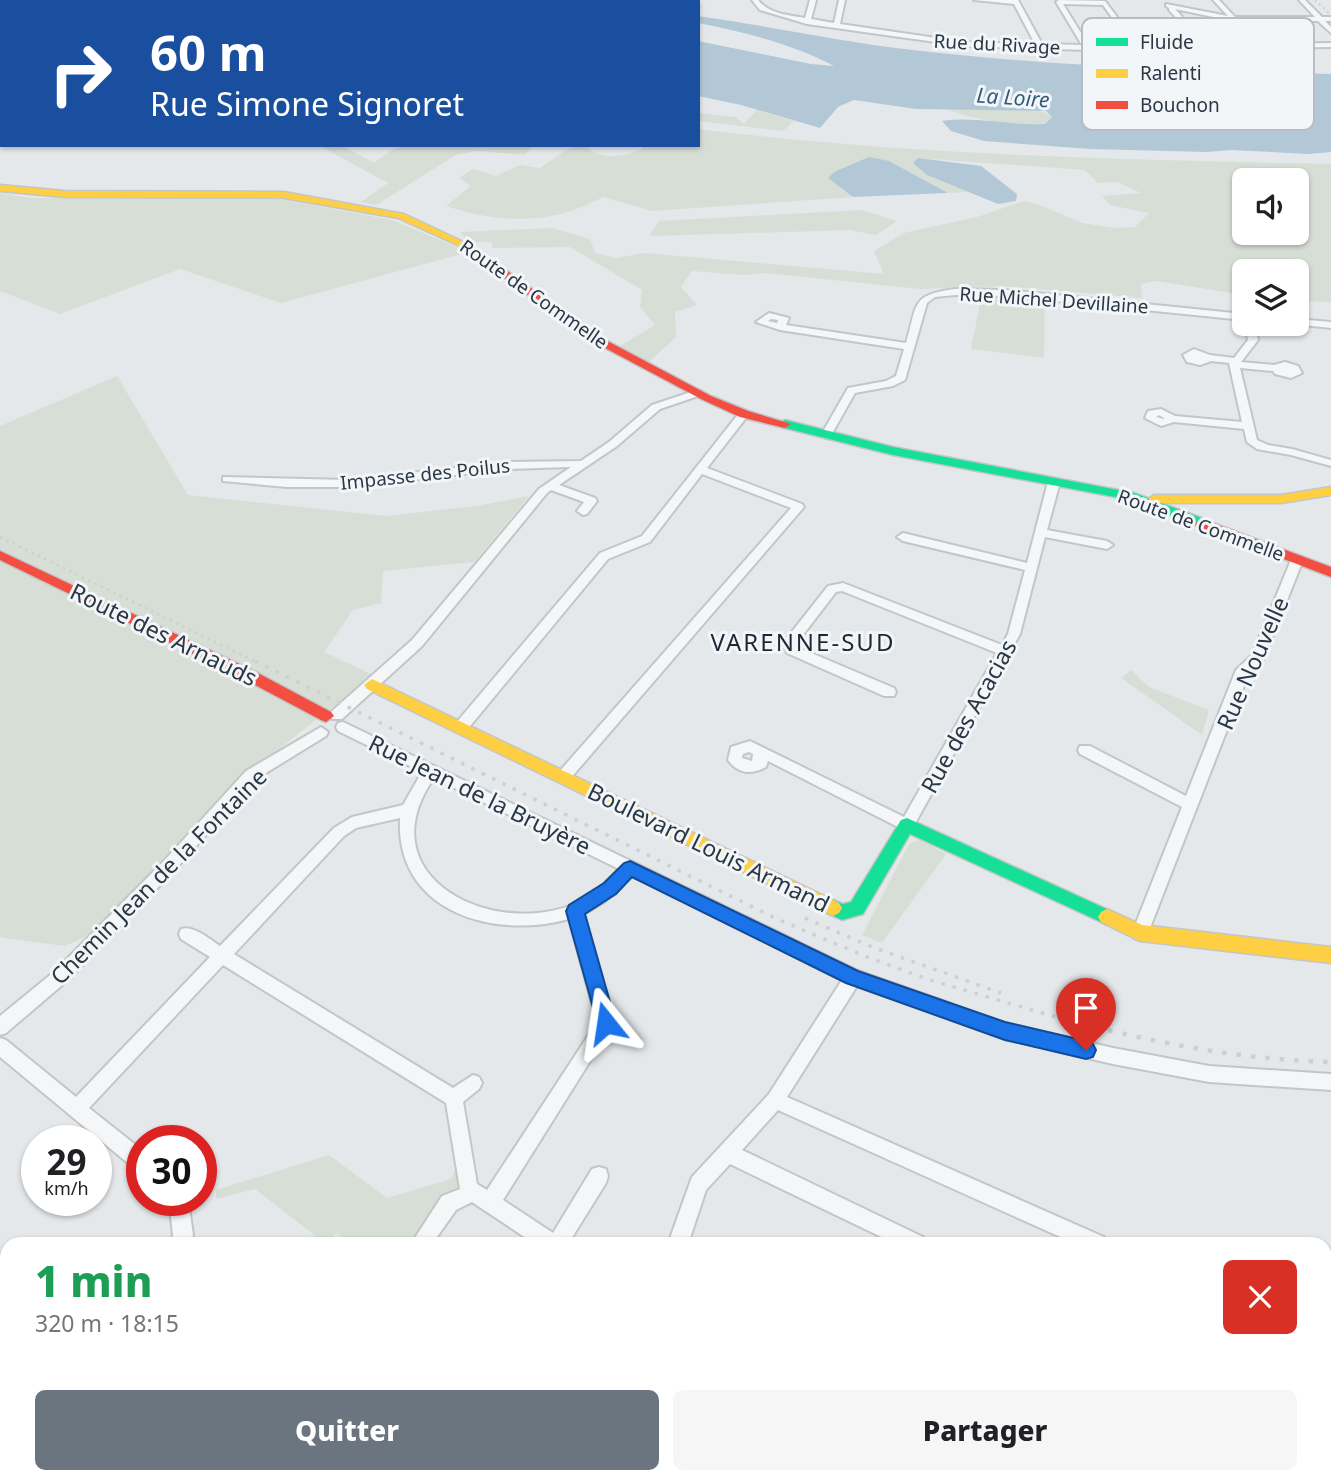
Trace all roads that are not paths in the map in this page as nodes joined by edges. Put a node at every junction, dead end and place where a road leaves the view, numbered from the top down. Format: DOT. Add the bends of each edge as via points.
graph roads {
  1 [pos="755,0"];
  2 [pos="813,0"];
  3 [pos="842,0"];
  4 [pos="977,0"];
  5 [pos="1216,0"];
  6 [pos="1302,0"];
  7 [pos="1016,1"];
  8 [pos="1058,1"];
  9 [pos="1165,3"];
  10 [pos="1175,14"];
  11 [pos="1189,14"];
  12 [pos="1116,18"];
  13 [pos="1179,18"];
  14 [pos="1233,18"];
  15 [pos="1314,19"];
  16 [pos="1320,19"];
  17 [pos="1331,19"];
  18 [pos="807,22"];
  19 [pos="836,27"];
  20 [pos="1331,31"];
  21 [pos="1082,40"];
  22 [pos="1040,47"];
  23 [pos="1082,48"];
  24 [pos="0,188"];
  25 [pos="1232,316"];
  26 [pos="1309,323"];
  27 [pos="1331,325"];
  28 [pos="780,327"];
  29 [pos="1252,336"];
  30 [pos="911,347"];
  31 [pos="1207,358"];
  32 [pos="1235,362"];
  33 [pos="1277,368"];
  34 [pos="697,393"];
  35 [pos="744,414"];
  36 [pos="1171,419"];
  37 [pos="1247,426"];
  38 [pos="826,435"];
  39 [pos="1331,463"];
  40 [pos="581,464"];
  41 [pos="701,470"];
  42 [pos="227,479"];
  43 [pos="1054,482"];
  44 [pos="550,486"];
  45 [pos="1331,491"];
  46 [pos="1133,497"];
  47 [pos="583,512"];
  48 [pos="1040,532"];
  49 [pos="903,537"];
  50 [pos="1107,545"];
  51 [pos="0,555"];
  52 [pos="1297,560"];
  53 [pos="1031,568"];
  54 [pos="1331,572"];
  55 [pos="1004,651"];
  56 [pos="372,685"];
  57 [pos="889,692"];
  58 [pos="332,723"];
  59 [pos="461,727"];
  60 [pos="1085,750"];
  61 [pos="760,752"];
  62 [pos="431,771"];
  63 [pos="564,776"];
  64 [pos="1191,805"];
  65 [pos="408,810"];
  66 [pos="907,825"];
  67 [pos="630,868"];
  68 [pos="575,911"];
  69 [pos="1139,933"];
  70 [pos="187,934"];
  71 [pos="221,955"];
  72 [pos="1331,955"];
  73 [pos="853,977"];
  74 [pos="0,1027"];
  75 [pos="0,1046"];
  76 [pos="1331,1082"];
  77 [pos="473,1083"];
  78 [pos="454,1098"];
  79 [pos="775,1100"];
  80 [pos="76,1109"];
  81 [pos="126,1149"];
  82 [pos="726,1152"];
  83 [pos="599,1176"];
  84 [pos="474,1192"];
  85 [pos="491,1203"];
  86 [pos="180,1216"];
  87 [pos="183,1237"];
  88 [pos="426,1237"];
  89 [pos="544,1237"];
  90 [pos="560,1237"];
  91 [pos="680,1237"];
  92 [pos="902,1237"];
  93 [pos="1081,1237"];
  1 -- 18 [label="street, Rue du Rivage" via="770,13"];
  2 -- 18 [label="street"];
  3 -- 19 [label="street"];
  4 -- 7 [label="street"];
  5 -- 14 [label="street"];
  6 -- 16 [label="street"];
  7 -- 22 [label="street"];
  8 -- 12 [label="street" via="1105,3"];
  8 -- 21 [label="street"];
  9 -- 10 [label="street"];
  9 -- 11 [label="street"];
  10 -- 11 [label="street"];
  10 -- 13 [label="street"];
  11 -- 14 [label="street"];
  15 -- 16 [label="street"];
  16 -- 17 [label="street"];
  16 -- 20 [label="street"];
  18 -- 19 [label="street, Rue du Rivage"];
  19 -- 22 [label="street, Rue du Rivage" via="949,43"];
  22 -- 23 [label="street, Rue du Rivage"];
  24 -- 34 [label="street, Route de Commelle" via="65,194 284,195 401,216 456,239 594,338"];
  25 -- 30 [label="street, Rue Michel Devillaine" via="956,292 932,295 923,302"];
  26 -- 27 [label="street"];
  28 -- 30 [label="street"];
  29 -- 32 [label="street"];
  30 -- 38 [label="street, Rue Michel Devillaine" via="901,378 852,390"];
  31 -- 32 [label="street"];
  32 -- 33 [label="street"];
  32 -- 37 [label="street"];
  34 -- 35 [label="street, Route de Commelle"];
  34 -- 40 [label="street, Chemin Jean de la Fontaine" via="656,407"];
  35 -- 38 [label="street, Route de Commelle"];
  35 -- 41 [label="street"];
  36 -- 37 [label="street"];
  37 -- 39 [label="street" via="1252,442 1261,447"];
  38 -- 43 [label="street, Route de Commelle"];
  40 -- 42 [label="street, Impasse des Poilus" via="530,462 386,481 289,485"];
  40 -- 44 [label="street, Chemin Jean de la Fontaine"];
  41 -- 59 [label="street" via="646,539 604,556"];
  41 -- 63 [label="street" via="798,507"];
  43 -- 46 [label="street, Route de Commelle"];
  43 -- 48 [label="street, Rue des Acacias"];
  44 -- 47 [label="street" via="591,501"];
  44 -- 56 [label="street, Chemin Jean de la Fontaine" via="417,643"];
  45 -- 46 [label="street" via="1282,499"];
  46 -- 52 [label="street, Route de Commelle"];
  48 -- 50 [label="street"];
  48 -- 53 [label="street, Rue des Acacias"];
  49 -- 53 [label="street"];
  51 -- 58 [label="street, Route des Arnauds" via="247,674"];
  52 -- 54 [label="street, Route de Commelle"];
  52 -- 64 [label="street, Rue Nouvelle" via="1257,658 1244,670"];
  53 -- 55 [label="street, Rue des Acacias" via="1014,634"];
  55 -- 57 [label="street" via="843,587 832,589 789,643 792,650"];
  55 -- 66 [label="street, Rue des Acacias"];
  56 -- 58 [label="street, Chemin Jean de la Fontaine"];
  56 -- 59 [label="street, Boulevard Louis Armand"];
  58 -- 62 [label="street, Rue Jean de la Bruyère"];
  58 -- 74 [label="street, Chemin Jean de la Fontaine" via="251,775 61,976"];
  59 -- 63 [label="street, Boulevard Louis Armand"];
  60 -- 64 [label="street"];
  61 -- 66 [label="street"];
  62 -- 65 [label="street"];
  62 -- 67 [label="street, Rue Jean de la Bruyère"];
  63 -- 66 [label="street, Boulevard Louis Armand" via="842,912 857,909"];
  64 -- 69 [label="street, Rue Nouvelle"];
  65 -- 68 [label="street" via="411,858 433,891 457,907 512,920"];
  65 -- 71 [label="street" via="345,827"];
  66 -- 69 [label="street"];
  67 -- 68 [label="street"];
  67 -- 73 [label="street, Rue Jean de la Bruyère"];
  68 -- 85 [label="street" via="606,1023"];
  69 -- 72 [label="street"];
  70 -- 71 [label="street"];
  71 -- 78 [label="street"];
  71 -- 80 [label="street"];
  73 -- 76 [label="street, Rue Jean de la Bruyère" via="1005,1031 1113,1056 1209,1074"];
  73 -- 79 [label="street"];
  75 -- 80 [label="street"];
  77 -- 78 [label="street"];
  78 -- 84 [label="street" via="469,1189"];
  79 -- 82 [label="street"];
  79 -- 93 [label="street"];
  80 -- 81 [label="street"];
  82 -- 91 [label="street" via="699,1184"];
  82 -- 92 [label="street"];
  83 -- 90 [label="street"];
  84 -- 85 [label="street"];
  84 -- 88 [label="street" via="449,1203"];
  85 -- 89 [label="street"];
  86 -- 87 [label="street"];
}
